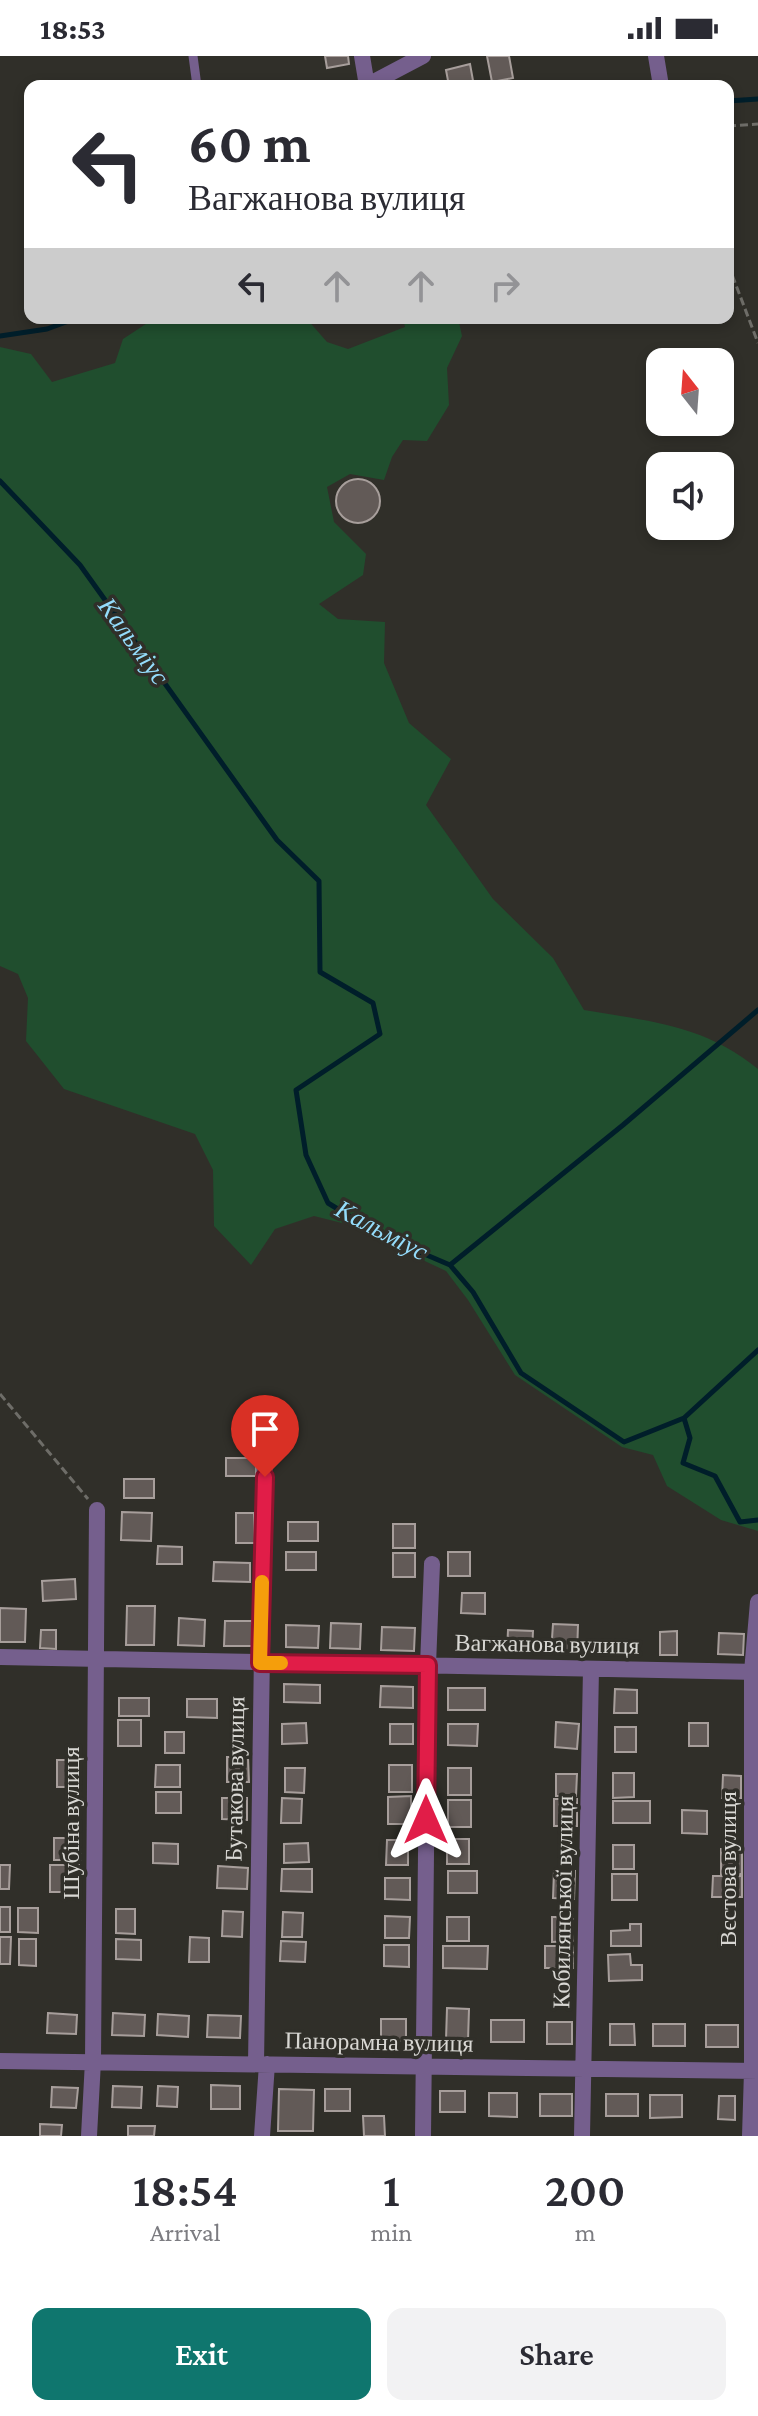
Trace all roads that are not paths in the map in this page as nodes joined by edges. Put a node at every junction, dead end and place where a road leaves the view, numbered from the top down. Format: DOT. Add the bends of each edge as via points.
graph roads {
  1 [pos="193,56"];
  2 [pos="362,56"];
  3 [pos="423,56"];
  4 [pos="656,56"];
  5 [pos="196,80"];
  6 [pos="365,80"];
  7 [pos="377,80"];
  8 [pos="660,80"];
  9 [pos="265,1446"];
  10 [pos="97,1510"];
  11 [pos="432,1564"];
  12 [pos="758,1602"];
  13 [pos="0,1657"];
  14 [pos="96,1658"];
  15 [pos="260,1663"];
  16 [pos="428,1665"];
  17 [pos="591,1669"];
  18 [pos="755,1672"];
  19 [pos="0,2061"];
  20 [pos="93,2061"];
  21 [pos="262,2064"];
  22 [pos="424,2067"];
  23 [pos="584,2070"];
  24 [pos="755,2071"];
  25 [pos="89,2136"];
  26 [pos="262,2136"];
  27 [pos="423,2136"];
  28 [pos="582,2136"];
  29 [pos="750,2136"];
  1 -- 5 [label="lane"];
  2 -- 6 [label="street"];
  3 -- 7 [label="street"];
  4 -- 8 [label="street"];
  9 -- 15 [label="street, Бутакова вулиця"];
  10 -- 14 [label="street, Шубіна вулиця"];
  11 -- 16 [label="street"];
  12 -- 18 [label="street, Вєстова вулиця"];
  13 -- 14 [label="street, Вагжанова вулиця"];
  14 -- 15 [label="street, Вагжанова вулиця"];
  14 -- 20 [label="street, Шубіна вулиця"];
  15 -- 16 [label="street, Вагжанова вулиця"];
  15 -- 21 [label="street, Бутакова вулиця"];
  16 -- 17 [label="street, Вагжанова вулиця"];
  16 -- 22 [label="street"];
  17 -- 18 [label="street, Вагжанова вулиця"];
  17 -- 23 [label="street, Кобилянської вулиця"];
  18 -- 24 [label="street, Вєстова вулиця"];
  19 -- 20 [label="street, Панорамна вулиця"];
  20 -- 21 [label="street, Панорамна вулиця"];
  20 -- 25 [label="street, Шубіна вулиця"];
  21 -- 22 [label="street, Панорамна вулиця"];
  21 -- 26 [label="street, Бутакова вулиця"];
  22 -- 23 [label="street, Панорамна вулиця"];
  22 -- 27 [label="street"];
  23 -- 24 [label="street, Панорамна вулиця"];
  23 -- 28 [label="street, Кобилянської вулиця"];
  24 -- 29 [label="street, Вєстова вулиця"];
}
